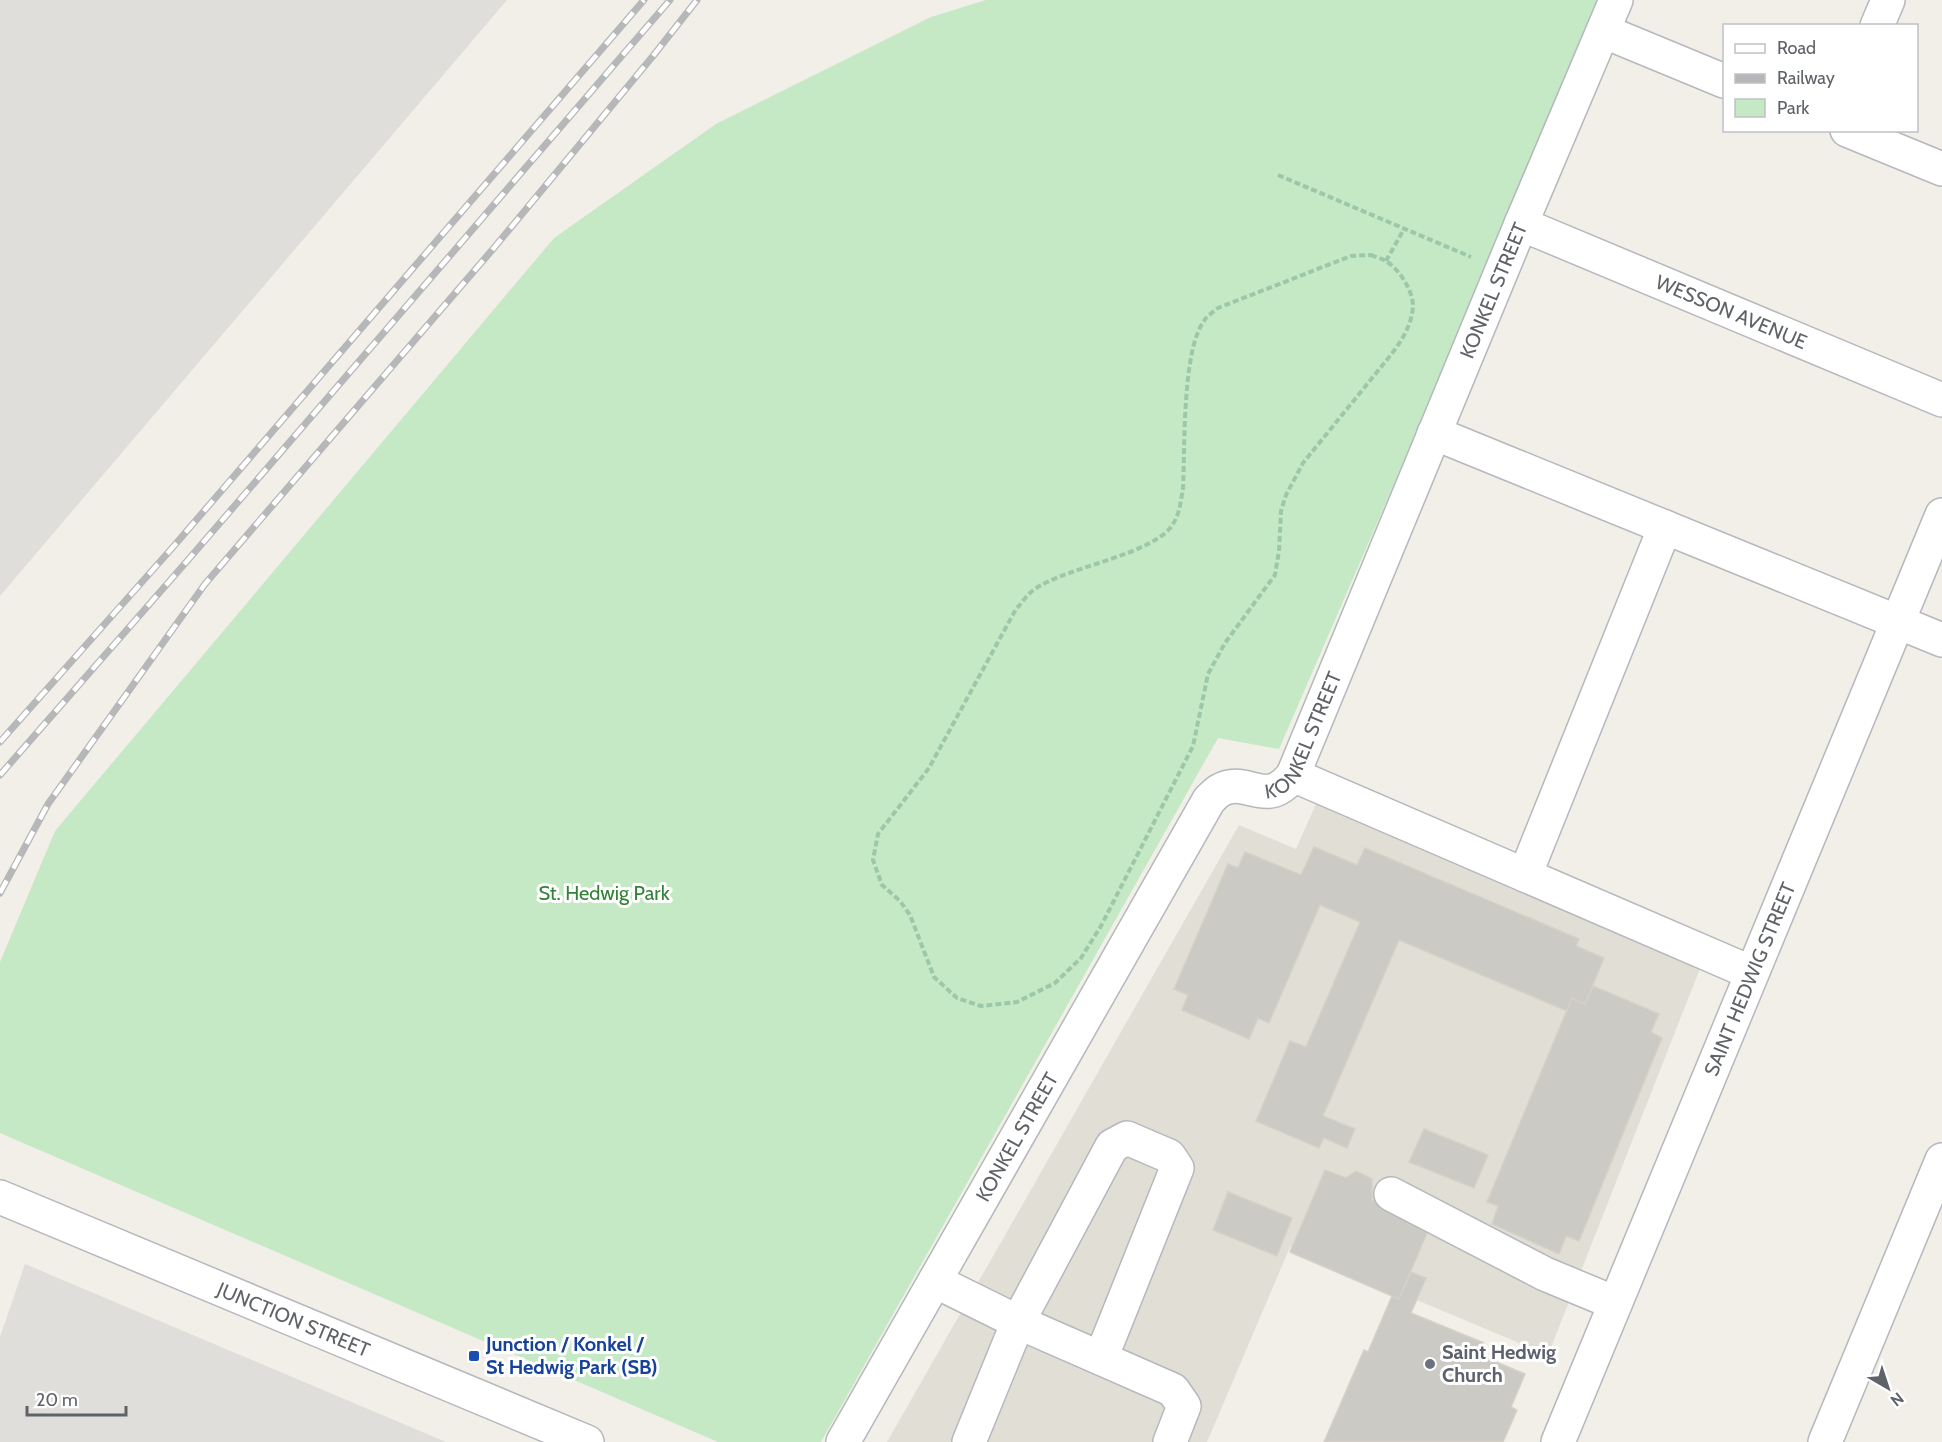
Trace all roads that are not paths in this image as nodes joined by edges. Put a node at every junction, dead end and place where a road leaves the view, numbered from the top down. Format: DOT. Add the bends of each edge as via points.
graph roads {
  1 [pos="1616,0"];
  2 [pos="1888,0"];
  3 [pos="1878,24"];
  4 [pos="1602,31"];
  5 [pos="1723,80"];
  6 [pos="1852,132"];
  7 [pos="1942,169"];
  8 [pos="1521,224"];
  9 [pos="1942,400"];
  10 [pos="1434,433"];
  11 [pos="1942,515"];
  12 [pos="1665,527"];
  13 [pos="1897,621"];
  14 [pos="1942,640"];
  15 [pos="1293,775"];
  16 [pos="1525,875"];
  17 [pos="1752,973"];
  18 [pos="1942,1160"];
  19 [pos="1391,1194"];
  20 [pos="0,1197"];
  21 [pos="935,1281"];
  22 [pos="1615,1303"];
  23 [pos="1018,1322"];
  24 [pos="1101,1358"];
  25 [pos="587,1442"];
  26 [pos="843,1442"];
  27 [pos="969,1442"];
  28 [pos="1170,1442"];
  29 [pos="1558,1442"];
  30 [pos="1825,1442"];
  1 -- 4 [label="street, KONKEL STREET"];
  2 -- 3 [label="street"];
  4 -- 5 [label="street"];
  4 -- 8 [label="street, KONKEL STREET"];
  6 -- 7 [label="street"];
  8 -- 9 [label="street, WESSON AVENUE"];
  8 -- 10 [label="street, KONKEL STREET"];
  10 -- 12 [label="street"];
  10 -- 15 [label="street, KONKEL STREET"];
  11 -- 13 [label="street, SAINT HEDWIG STREET"];
  12 -- 13 [label="street"];
  12 -- 16 [label="street"];
  13 -- 14 [label="street"];
  13 -- 17 [label="street, SAINT HEDWIG STREET"];
  15 -- 16 [label="street"];
  15 -- 21 [label="street, KONKEL STREET" via="1286,785 1273,791 1230,787 1209,800"];
  16 -- 17 [label="street"];
  17 -- 22 [label="street, SAINT HEDWIG STREET"];
  18 -- 30 [label="street"];
  19 -- 22 [label="street" via="1545,1274"];
  20 -- 25 [label="street, JUNCTION STREET"];
  21 -- 23 [label="street"];
  21 -- 26 [label="street, KONKEL STREET"];
  22 -- 29 [label="street, SAINT HEDWIG STREET"];
  23 -- 24 [label="street"];
  23 -- 24 [label="street" via="1112,1146 1127,1138 1169,1156 1177,1168"];
  23 -- 27 [label="street"];
  24 -- 28 [label="street" via="1173,1390 1184,1406"];
}
